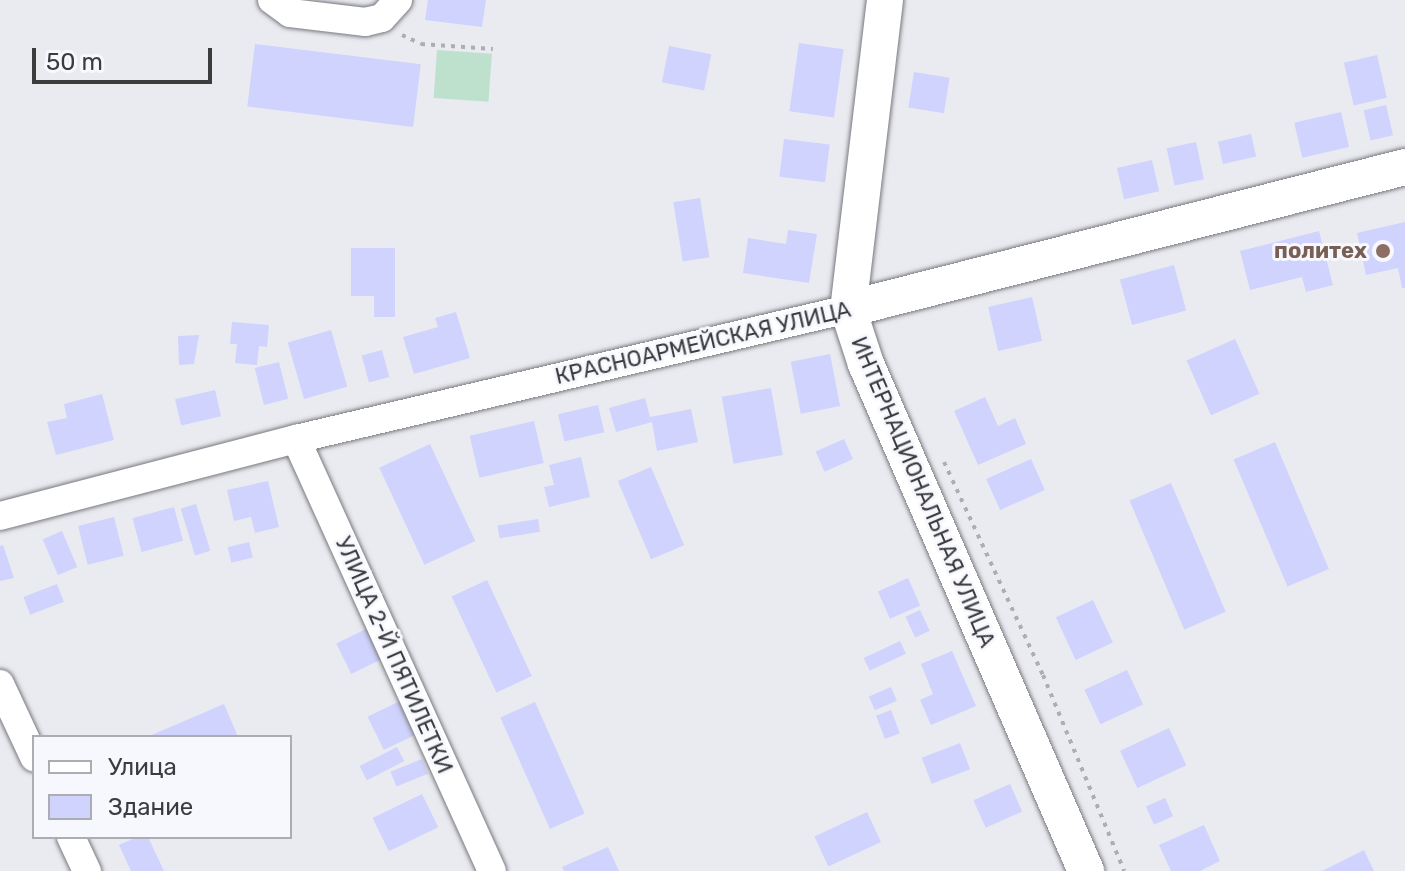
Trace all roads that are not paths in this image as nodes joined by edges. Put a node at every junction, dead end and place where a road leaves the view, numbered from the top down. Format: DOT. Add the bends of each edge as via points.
graph roads {
  1 [pos="272,0"];
  2 [pos="885,0"];
  3 [pos="390,9"];
  4 [pos="1405,167"];
  5 [pos="848,309"];
  6 [pos="296,439"];
  7 [pos="0,516"];
  8 [pos="0,684"];
  9 [pos="32,753"];
  10 [pos="72,839"];
  11 [pos="87,871"];
  12 [pos="492,871"];
  13 [pos="1086,871"];
  1 -- 3 [label="street" via="290,13 365,22"];
  2 -- 5 [label="main road, ИНТЕРНАЦИОНАЛЬНАЯ УЛИЦА"];
  4 -- 5 [label="main road, КРАСНОАРМЕЙСКАЯ УЛИЦА"];
  5 -- 6 [label="street, КРАСНОАРМЕЙСКАЯ УЛИЦА"];
  5 -- 13 [label="main road, ИНТЕРНАЦИОНАЛЬНАЯ УЛИЦА" via="866,364"];
  6 -- 7 [label="street, КРАСНОАРМЕЙСКАЯ УЛИЦА"];
  6 -- 12 [label="street, УЛИЦА 2-Й ПЯТИЛЕТКИ"];
  8 -- 9 [label="street"];
  10 -- 11 [label="street"];
}
